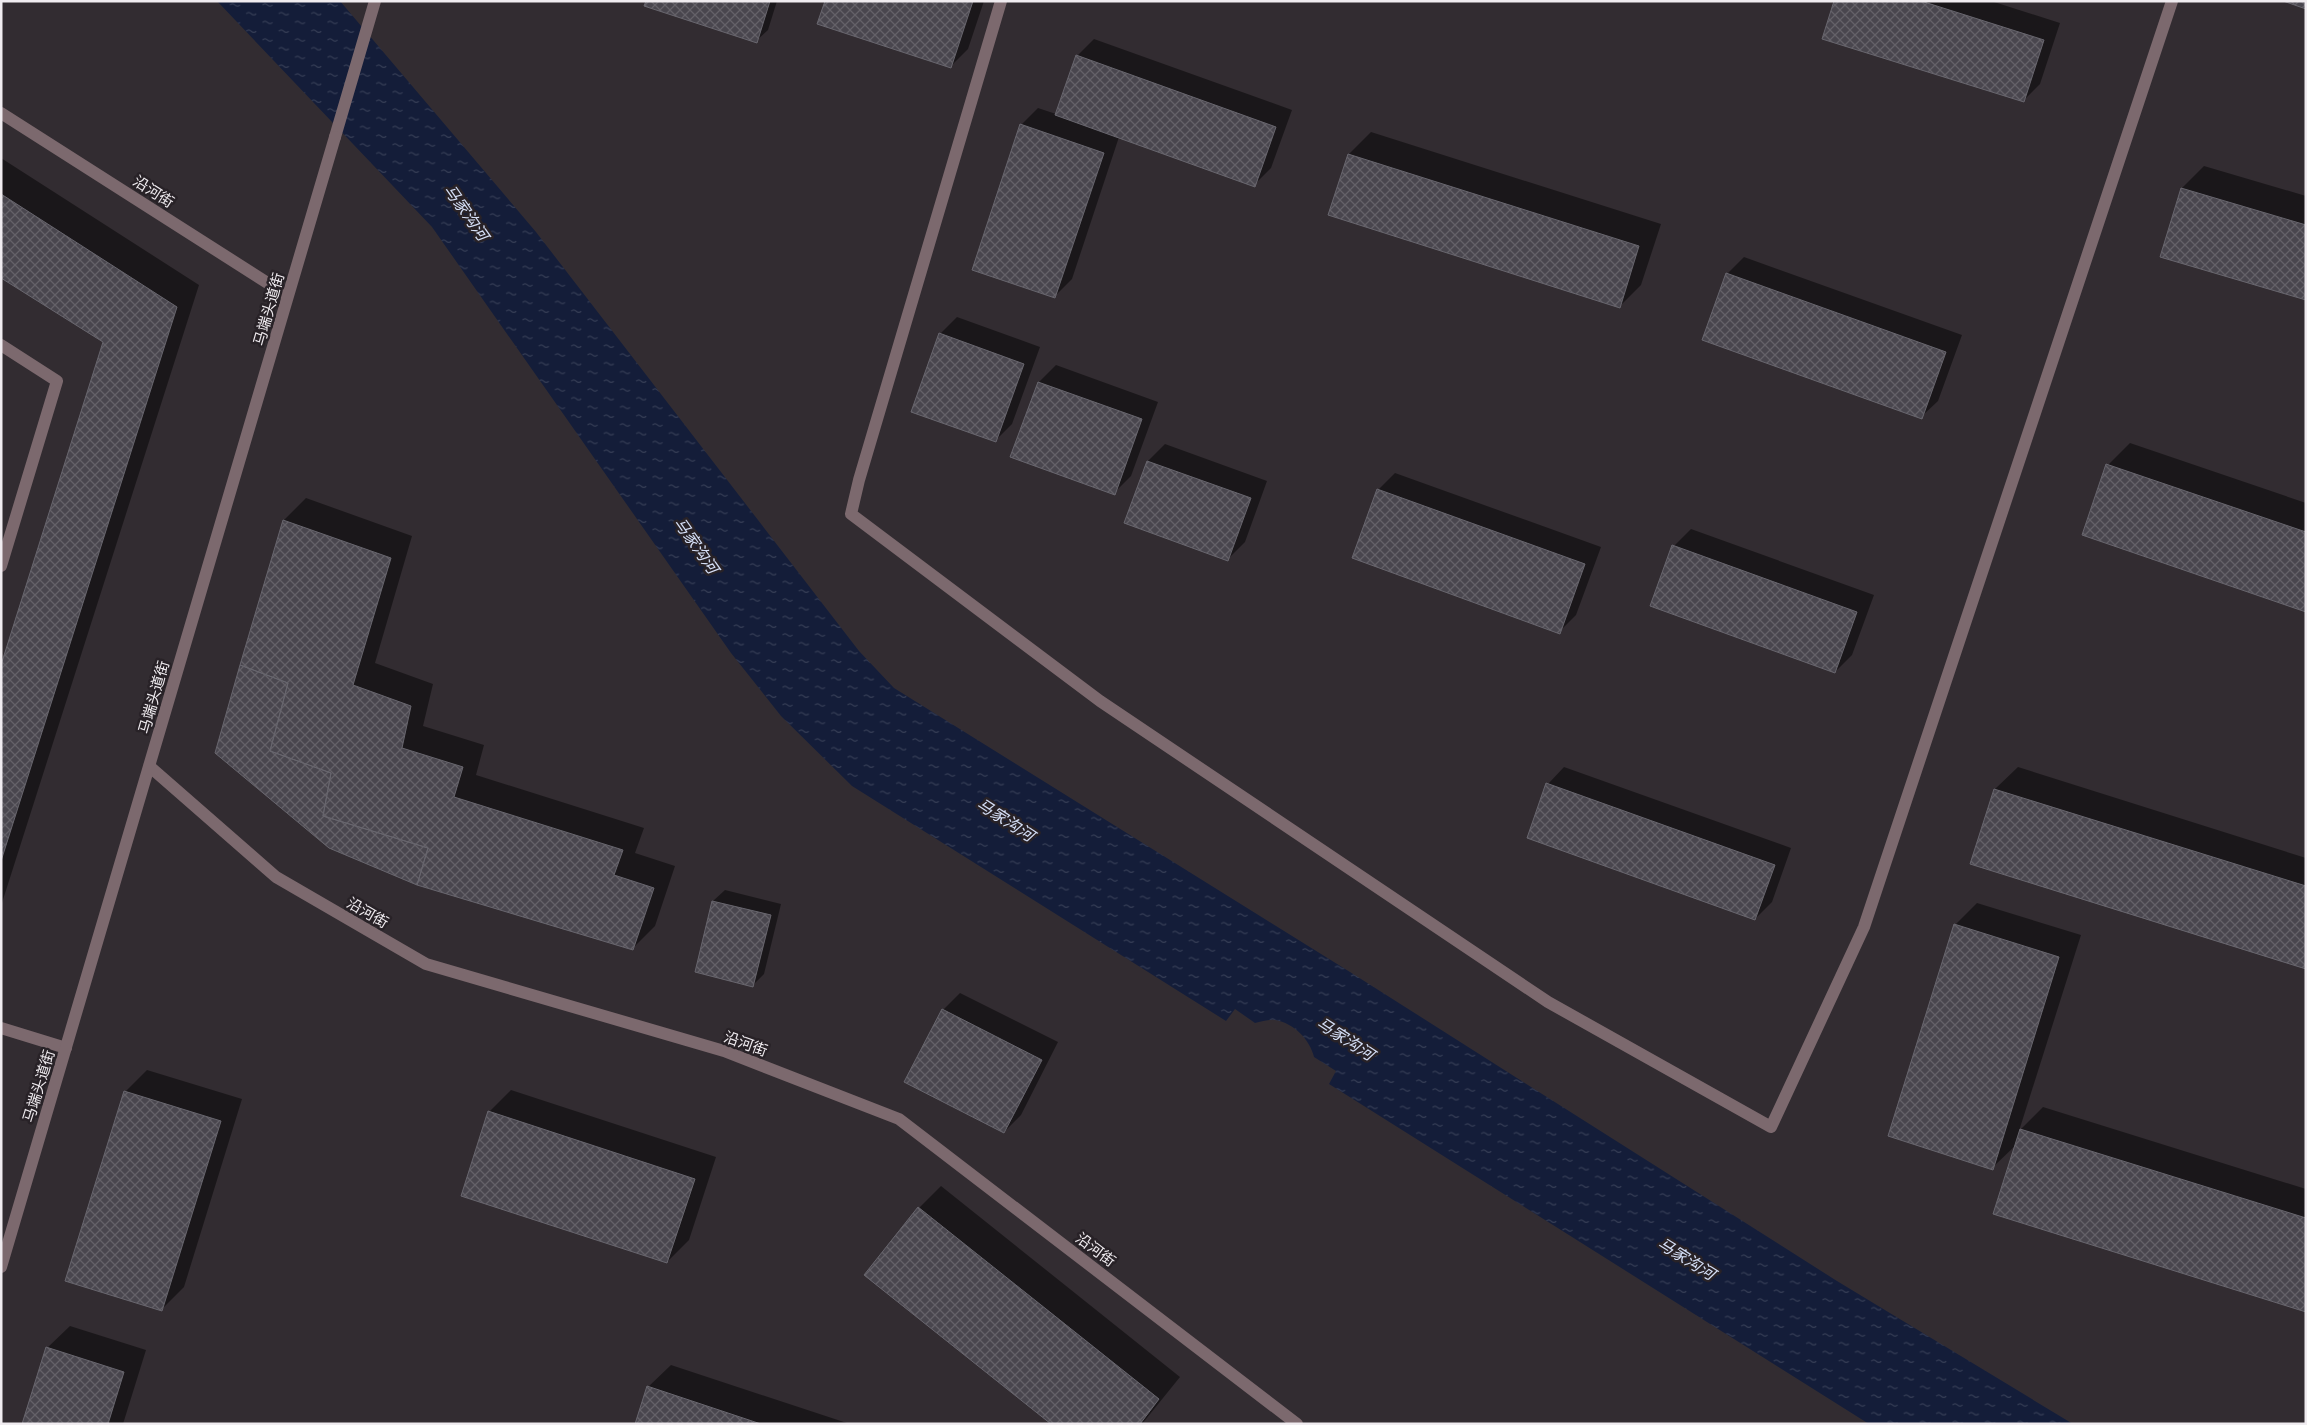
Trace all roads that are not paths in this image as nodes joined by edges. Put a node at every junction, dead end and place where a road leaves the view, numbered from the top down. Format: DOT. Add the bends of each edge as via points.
graph roads {
  1 [pos="375,1"];
  2 [pos="1000,1"];
  3 [pos="2172,1"];
  4 [pos="1,113"];
  5 [pos="288,296"];
  6 [pos="1,345"];
  7 [pos="1,566"];
  8 [pos="149,766"];
  9 [pos="1,1028"];
  10 [pos="66,1048"];
  11 [pos="1,1267"];
  12 [pos="1297,1424"];
  1 -- 5 [label="street, 马端头道街"];
  2 -- 3 [label="street" via="858,480 851,514 1100,701 1532,991 1771,1128 1864,926"];
  4 -- 5 [label="street, 沿河街"];
  5 -- 8 [label="street, 马端头道街"];
  6 -- 7 [label="street" via="57,382"];
  8 -- 10 [label="street, 马端头道街"];
  8 -- 12 [label="street, 沿河街" via="276,877 426,964 724,1051 899,1119"];
  9 -- 10 [label="street"];
  10 -- 11 [label="street, 马端头道街"];
}
